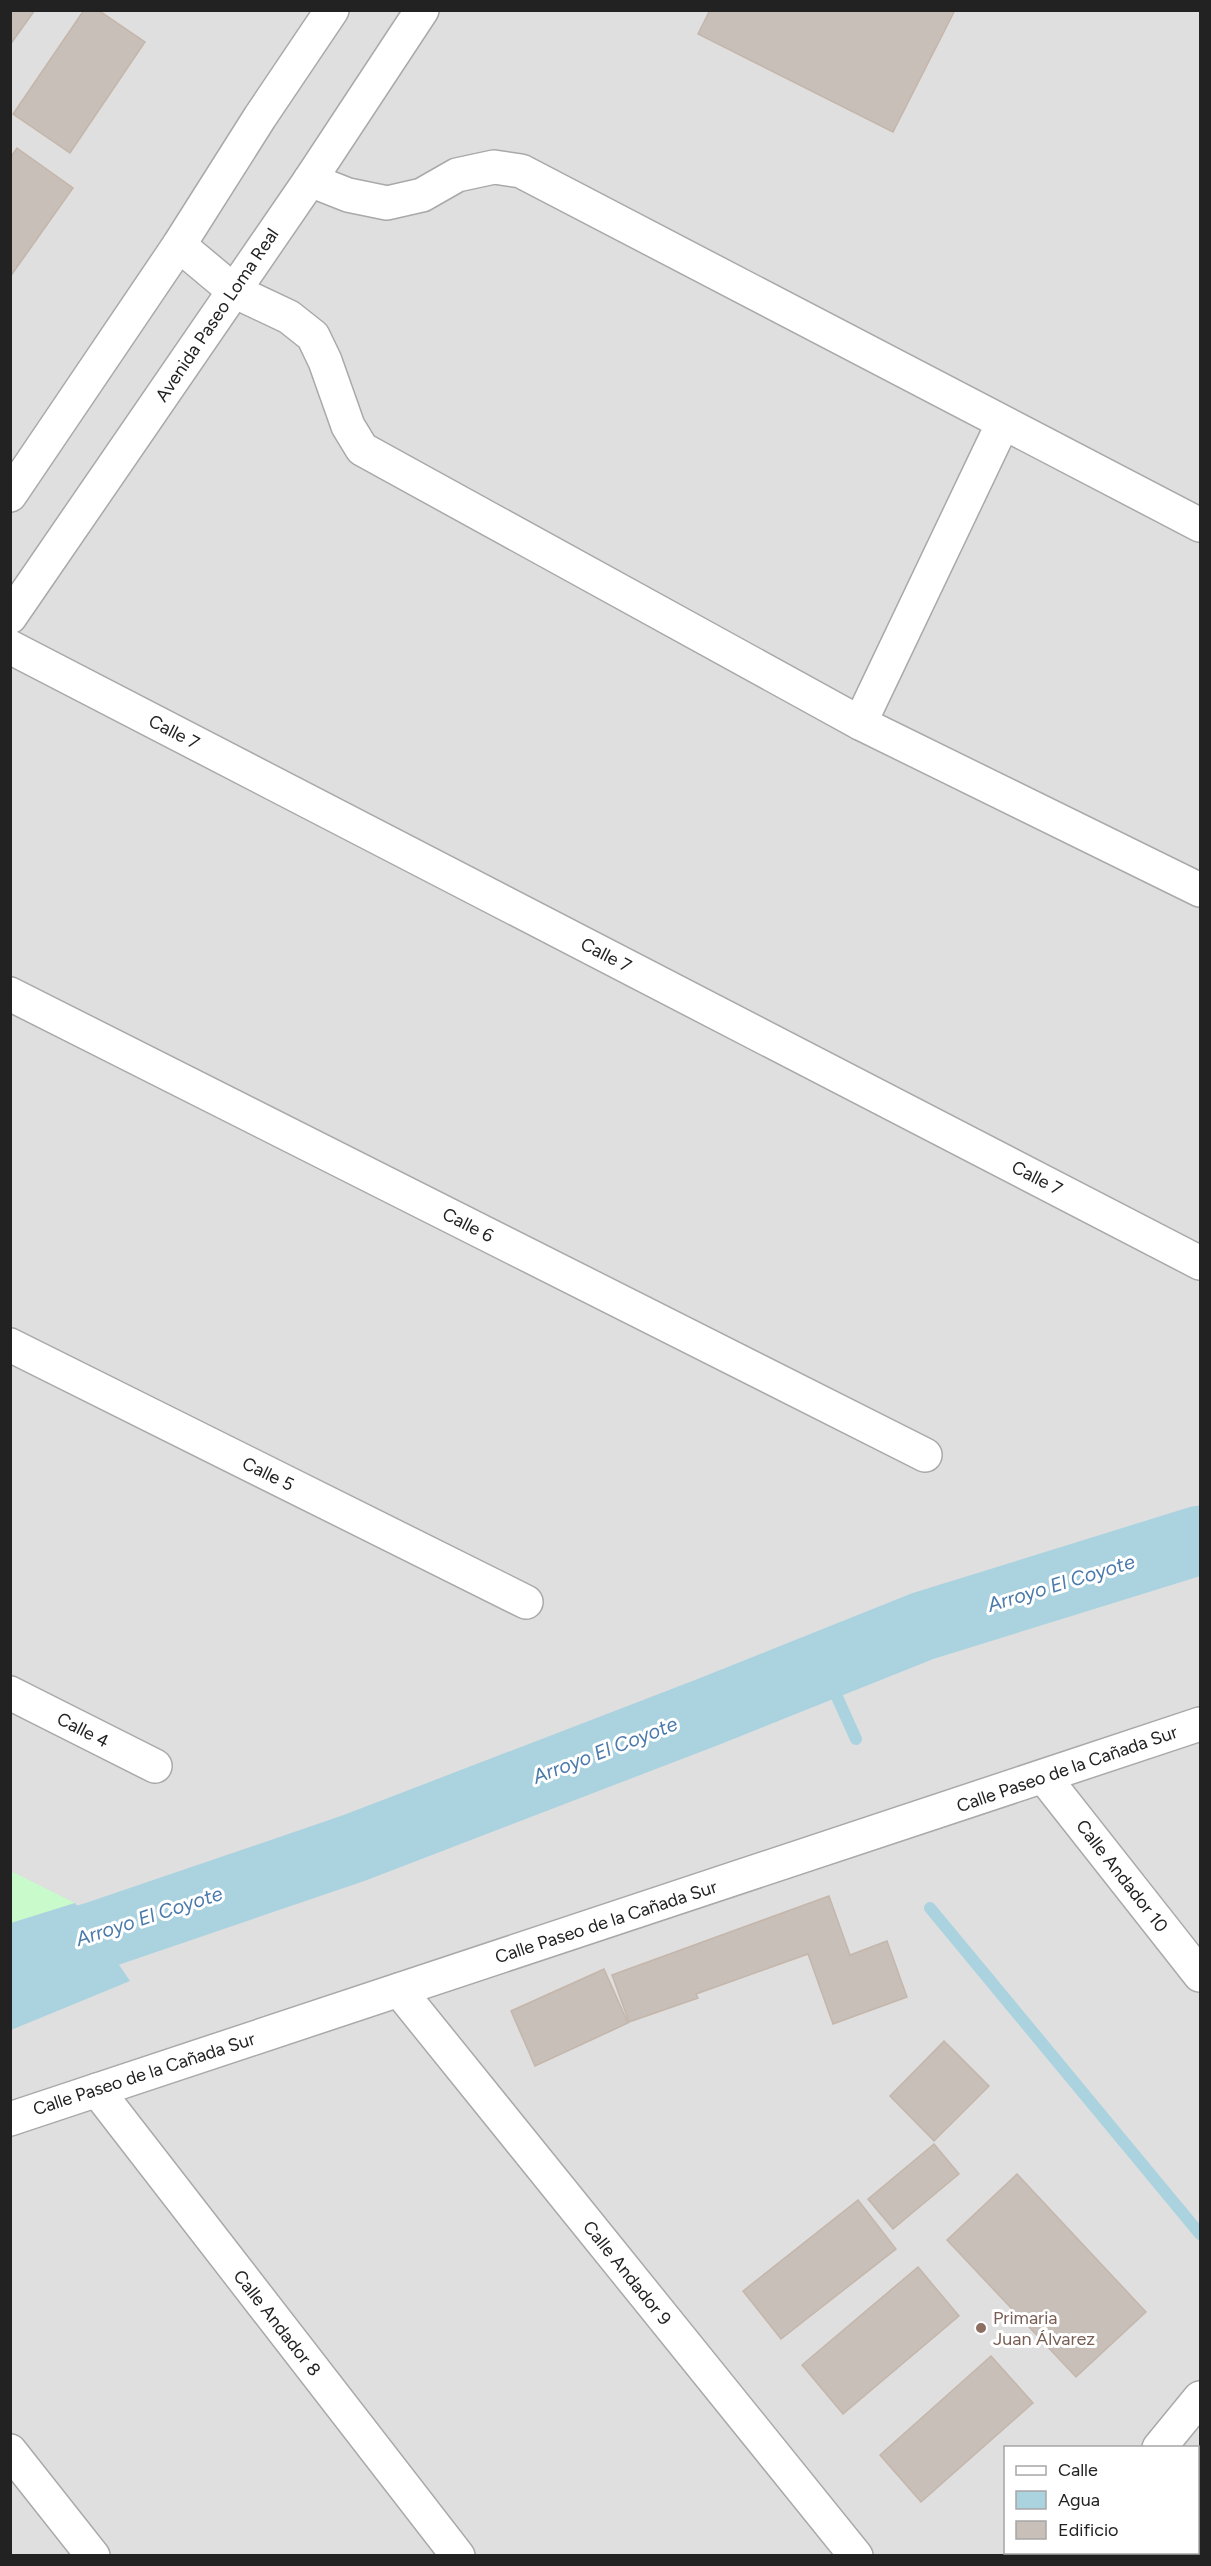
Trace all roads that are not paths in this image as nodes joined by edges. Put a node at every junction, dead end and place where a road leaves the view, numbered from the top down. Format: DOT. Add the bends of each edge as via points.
graph roads {
  1 [pos="332,10"];
  2 [pos="422,10"];
  3 [pos="310,180"];
  4 [pos="179,245"];
  5 [pos="234,291"];
  6 [pos="1003,423"];
  7 [pos="10,495"];
  8 [pos="1200,525"];
  9 [pos="10,617"];
  10 [pos="10,647"];
  11 [pos="860,723"];
  12 [pos="1200,890"];
  13 [pos="10,994"];
  14 [pos="1200,1263"];
  15 [pos="10,1345"];
  16 [pos="925,1455"];
  17 [pos="526,1602"];
  18 [pos="10,1693"];
  19 [pos="1200,1724"];
  20 [pos="155,1767"];
  21 [pos="1044,1777"];
  22 [pos="1200,1975"];
  23 [pos="399,1990"];
  24 [pos="97,2090"];
  25 [pos="10,2119"];
  26 [pos="1200,2398"];
  27 [pos="1161,2446"];
  28 [pos="10,2451"];
  29 [pos="93,2556"];
  30 [pos="458,2556"];
  31 [pos="856,2556"];
  1 -- 4 [label="street"];
  2 -- 3 [label="street, Avenida Paseo Loma Real"];
  3 -- 5 [label="street, Avenida Paseo Loma Real"];
  3 -- 6 [label="street" via="348,195 387,203 422,195 457,175 494,167 520,171"];
  4 -- 5 [label="street"];
  4 -- 7 [label="street"];
  5 -- 9 [label="street, Avenida Paseo Loma Real"];
  5 -- 11 [label="street" via="289,317 313,336 348,426 362,449"];
  6 -- 8 [label="street"];
  6 -- 11 [label="street"];
  10 -- 14 [label="street, Calle 7"];
  11 -- 12 [label="street"];
  13 -- 16 [label="street, Calle 6"];
  15 -- 17 [label="street, Calle 5"];
  18 -- 20 [label="street, Calle 4"];
  19 -- 21 [label="street, Calle Paseo de la Cañada Sur"];
  21 -- 22 [label="street, Calle Andador 10"];
  21 -- 23 [label="street, Calle Paseo de la Cañada Sur"];
  23 -- 24 [label="street, Calle Paseo de la Cañada Sur"];
  23 -- 31 [label="street, Calle Andador 9"];
  24 -- 25 [label="street, Calle Paseo de la Cañada Sur"];
  24 -- 30 [label="street, Calle Andador 8"];
  26 -- 27 [label="street"];
  28 -- 29 [label="street"];
}
